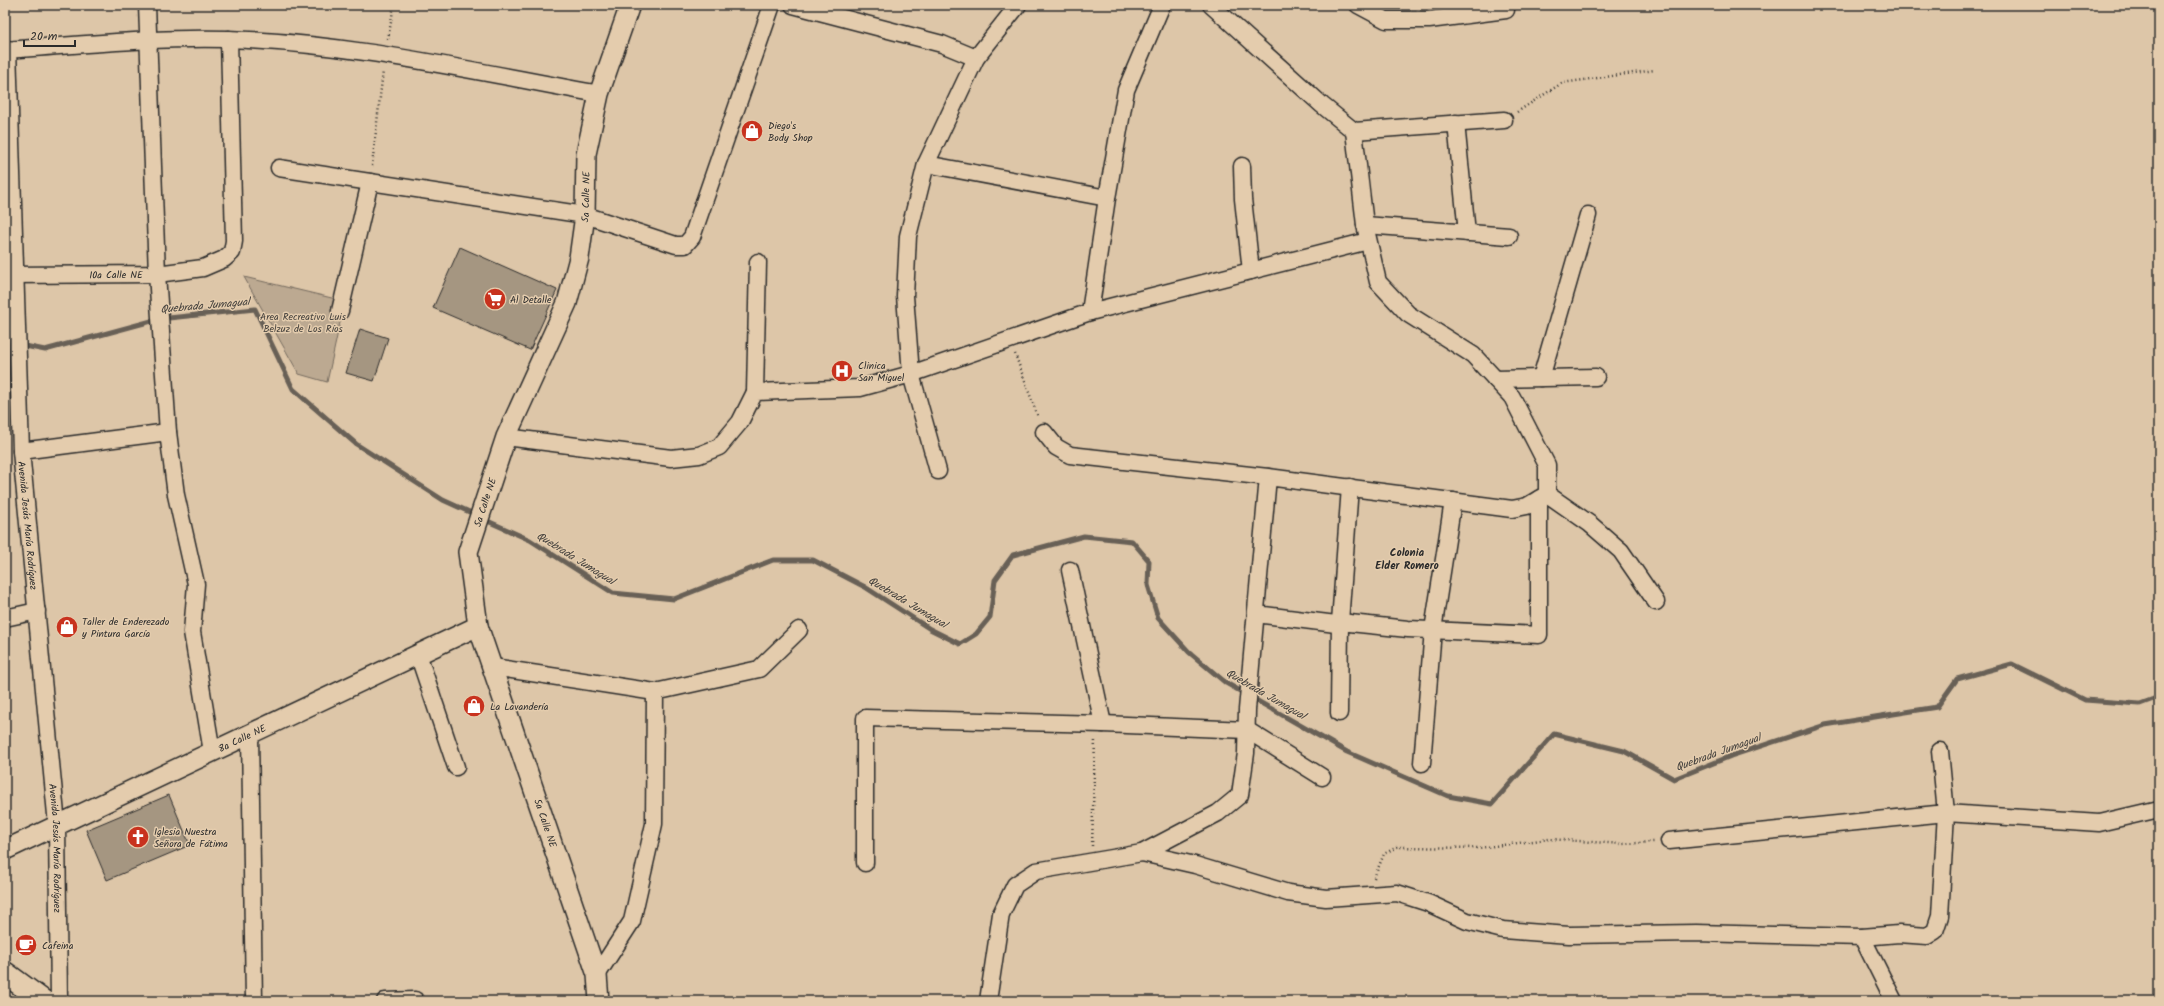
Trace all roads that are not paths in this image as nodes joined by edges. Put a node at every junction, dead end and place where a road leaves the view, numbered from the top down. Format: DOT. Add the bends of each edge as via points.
graph roads {
  1 [pos="147,5"];
  2 [pos="630,5"];
  3 [pos="772,5"];
  4 [pos="793,5"];
  5 [pos="1018,5"];
  6 [pos="1162,5"];
  7 [pos="1211,5"];
  8 [pos="1358,5"];
  9 [pos="1505,5"];
  10 [pos="147,39"];
  11 [pos="229,39"];
  12 [pos="6,50"];
  13 [pos="976,58"];
  14 [pos="599,94"];
  15 [pos="1504,120"];
  16 [pos="1456,123"];
  17 [pos="1354,131"];
  18 [pos="926,164"];
  19 [pos="1242,166"];
  20 [pos="279,168"];
  21 [pos="370,182"];
  22 [pos="1107,198"];
  23 [pos="585,215"];
  24 [pos="1588,215"];
  25 [pos="1366,233"];
  26 [pos="1467,233"];
  27 [pos="1509,236"];
  28 [pos="758,262"];
  29 [pos="1251,271"];
  30 [pos="157,274"];
  31 [pos="11,275"];
  32 [pos="340,311"];
  33 [pos="1090,312"];
  34 [pos="911,374"];
  35 [pos="1596,377"];
  36 [pos="1541,378"];
  37 [pos="1495,379"];
  38 [pos="755,392"];
  39 [pos="168,432"];
  40 [pos="1044,432"];
  41 [pos="506,437"];
  42 [pos="21,451"];
  43 [pos="938,471"];
  44 [pos="1268,477"];
  45 [pos="1350,488"];
  46 [pos="1543,497"];
  47 [pos="1452,501"];
  48 [pos="1070,570"];
  49 [pos="1656,602"];
  50 [pos="37,611"];
  51 [pos="1256,614"];
  52 [pos="5,618"];
  53 [pos="1340,622"];
  54 [pos="478,626"];
  55 [pos="799,630"];
  56 [pos="1433,630"];
  57 [pos="418,654"];
  58 [pos="493,667"];
  59 [pos="655,692"];
  60 [pos="1339,713"];
  61 [pos="1100,724"];
  62 [pos="1247,730"];
  63 [pos="250,734"];
  64 [pos="1940,751"];
  65 [pos="212,752"];
  66 [pos="1422,763"];
  67 [pos="456,767"];
  68 [pos="1322,778"];
  69 [pos="2158,810"];
  70 [pos="1946,813"];
  71 [pos="56,826"];
  72 [pos="1669,841"];
  73 [pos="5,850"];
  74 [pos="1142,853"];
  75 [pos="865,863"];
  76 [pos="1862,937"];
  77 [pos="5,973"];
  78 [pos="597,975"];
  79 [pos="415,1000"];
  80 [pos="43,1001"];
  81 [pos="59,1001"];
  82 [pos="254,1001"];
  83 [pos="385,1001"];
  84 [pos="599,1001"];
  85 [pos="988,1001"];
  86 [pos="1894,1001"];
  1 -- 10 [label="street"];
  2 -- 14 [label="street, 5a Calle NE"];
  3 -- 23 [label="street" via="692,237 685,244 676,245"];
  4 -- 13 [label="street" via="942,44"];
  5 -- 13 [label="street"];
  6 -- 22 [label="street" via="1126,90"];
  7 -- 17 [label="street"];
  8 -- 9 [label="street" via="1386,20 1429,20 1506,10"];
  10 -- 11 [label="street"];
  10 -- 12 [label="street"];
  10 -- 30 [label="street"];
  11 -- 14 [label="street" via="311,44"];
  11 -- 30 [label="street, 10a Calle NE" via="234,241 232,252 224,259 203,268"];
  12 -- 31 [label="street, Avenida Jesús María Rodríguez"];
  13 -- 18 [label="street"];
  14 -- 23 [label="street, 5a Calle NE" via="586,154"];
  15 -- 16 [label="street"];
  16 -- 17 [label="street"];
  16 -- 26 [label="street"];
  17 -- 25 [label="street"];
  18 -- 22 [label="street"];
  18 -- 34 [label="street" via="908,236 905,296"];
  19 -- 29 [label="street" via="1242,198"];
  20 -- 21 [label="street"];
  21 -- 23 [label="street"];
  21 -- 32 [label="street"];
  22 -- 33 [label="street"];
  23 -- 41 [label="street, 5a Calle NE" via="579,258 568,303"];
  24 -- 36 [label="street"];
  25 -- 26 [label="street"];
  25 -- 29 [label="street"];
  25 -- 37 [label="street" via="1378,282 1408,314 1474,355"];
  26 -- 27 [label="street"];
  28 -- 38 [label="street"];
  29 -- 33 [label="street"];
  30 -- 31 [label="street, 10a Calle NE"];
  30 -- 39 [label="street"];
  31 -- 42 [label="street, Avenida Jesús María Rodríguez" via="19,365"];
  33 -- 34 [label="street"];
  34 -- 38 [label="street" via="860,388"];
  34 -- 43 [label="street"];
  35 -- 36 [label="street"];
  36 -- 37 [label="street"];
  37 -- 46 [label="street" via="1512,397 1547,465"];
  38 -- 41 [label="street" via="740,422 719,447 699,455 671,458"];
  39 -- 42 [label="street"];
  39 -- 65 [label="street" via="176,495 196,584 192,632"];
  40 -- 44 [label="street" via="1056,447 1070,455"];
  41 -- 54 [label="street, 5a Calle NE" via="468,552"];
  42 -- 50 [label="street, Avenida Jesús María Rodríguez"];
  44 -- 45 [label="street"];
  44 -- 51 [label="street"];
  45 -- 47 [label="street"];
  45 -- 53 [label="street"];
  46 -- 47 [label="street" via="1527,506 1512,509"];
  46 -- 49 [label="street" via="1590,524 1621,550"];
  46 -- 56 [label="street" via="1539,635"];
  47 -- 56 [label="street"];
  48 -- 61 [label="street"];
  50 -- 52 [label="street"];
  50 -- 71 [label="street, Avenida Jesús María Rodríguez"];
  51 -- 53 [label="street" via="1336,624"];
  51 -- 62 [label="street"];
  53 -- 56 [label="street"];
  53 -- 60 [label="street"];
  54 -- 57 [label="street, 8a Calle NE"];
  54 -- 58 [label="street, 5a Calle NE"];
  55 -- 59 [label="street" via="759,669"];
  56 -- 66 [label="street"];
  57 -- 63 [label="street, 8a Calle NE"];
  57 -- 67 [label="street"];
  58 -- 59 [label="street"];
  58 -- 78 [label="street, 5a Calle NE"];
  59 -- 78 [label="street" via="654,824 632,920"];
  61 -- 62 [label="street"];
  61 -- 75 [label="street" via="865,718"];
  62 -- 68 [label="street"];
  62 -- 74 [label="street" via="1240,795 1218,813"];
  63 -- 65 [label="street, 8a Calle NE"];
  63 -- 82 [label="street"];
  64 -- 70 [label="street"];
  65 -- 71 [label="street, 8a Calle NE"];
  69 -- 70 [label="street" via="2099,822"];
  70 -- 72 [label="street"];
  70 -- 76 [label="street" via="1940,916 1935,931 1927,936 1899,934"];
  71 -- 73 [label="street, 8a Calle NE"];
  71 -- 81 [label="street, Avenida Jesús María Rodríguez"];
  74 -- 76 [label="street" via="1195,865 1288,893 1326,898 1397,893 1428,903 1467,922 1503,930 1569,935 1696,933"];
  74 -- 85 [label="street" via="1036,871 1015,885 1001,914"];
  76 -- 86 [label="street"];
  77 -- 80 [label="main road"];
  78 -- 84 [label="street, 5a Calle NE"];
  79 -- 83 [label="street"];
}
